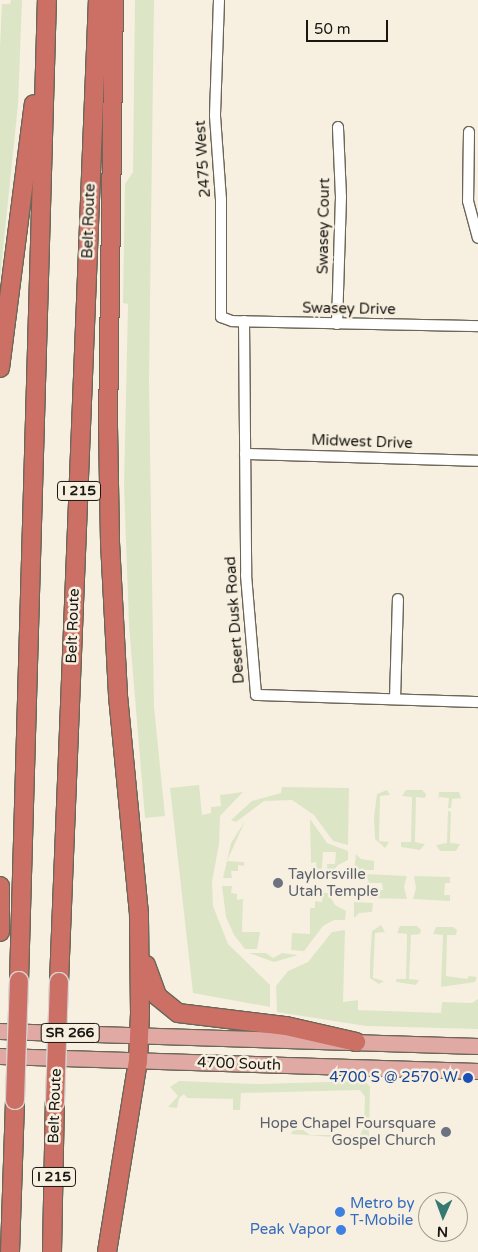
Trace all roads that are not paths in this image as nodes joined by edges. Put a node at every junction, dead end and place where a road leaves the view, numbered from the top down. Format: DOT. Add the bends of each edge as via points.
graph roads {
  1 [pos="98,0"];
  2 [pos="114,0"];
  3 [pos="219,0"];
  4 [pos="47,2"];
  5 [pos="338,128"];
  6 [pos="470,132"];
  7 [pos="478,238"];
  8 [pos="221,317"];
  9 [pos="244,321"];
  10 [pos="337,324"];
  11 [pos="478,326"];
  12 [pos="0,368"];
  13 [pos="245,454"];
  14 [pos="478,461"];
  15 [pos="398,599"];
  16 [pos="395,699"];
  17 [pos="478,702"];
  18 [pos="0,886"];
  19 [pos="138,914"];
  20 [pos="0,932"];
  21 [pos="0,1031"];
  22 [pos="139,1035"];
  23 [pos="356,1042"];
  24 [pos="478,1046"];
  25 [pos="0,1056"];
  26 [pos="138,1061"];
  27 [pos="478,1071"];
  28 [pos="10,1252"];
  29 [pos="52,1252"];
  30 [pos="107,1252"];
  1 -- 29 [label="highway, Belt Route / I 215, bridge" via="59,982"];
  2 -- 19 [label="highway" via="109,532 118,695"];
  3 -- 8 [label="street, 2475 West" via="215,116 221,199"];
  4 -- 12 [label="highway"];
  4 -- 28 [label="highway, I 215, bridge"];
  5 -- 10 [label="street, Swasey Court" via="341,197"];
  6 -- 7 [label="street" via="468,200"];
  8 -- 9 [label="street, Swasey Drive"];
  9 -- 10 [label="street, Swasey Drive"];
  9 -- 13 [label="street, Desert Dusk Road"];
  10 -- 11 [label="street, Swasey Drive"];
  13 -- 14 [label="street, Midwest Drive"];
  13 -- 16 [label="street, Desert Dusk Road" via="247,602 256,695"];
  15 -- 16 [label="street"];
  16 -- 17 [label="street, Desert Dusk Road"];
  18 -- 20 [label="highway"];
  19 -- 22 [label="highway"];
  19 -- 23 [label="highway" via="151,984 160,1001 172,1010 195,1017 286,1026"];
  21 -- 22 [label="main road, 4700 South / SR 266"];
  22 -- 23 [label="main road, 4700 South"];
  22 -- 26 [label="highway"];
  23 -- 24 [label="main road, 4700 South"];
  25 -- 26 [label="main road, 4700 South / SR 266"];
  26 -- 27 [label="main road, 4700 South"];
  26 -- 30 [label="highway"];
}
